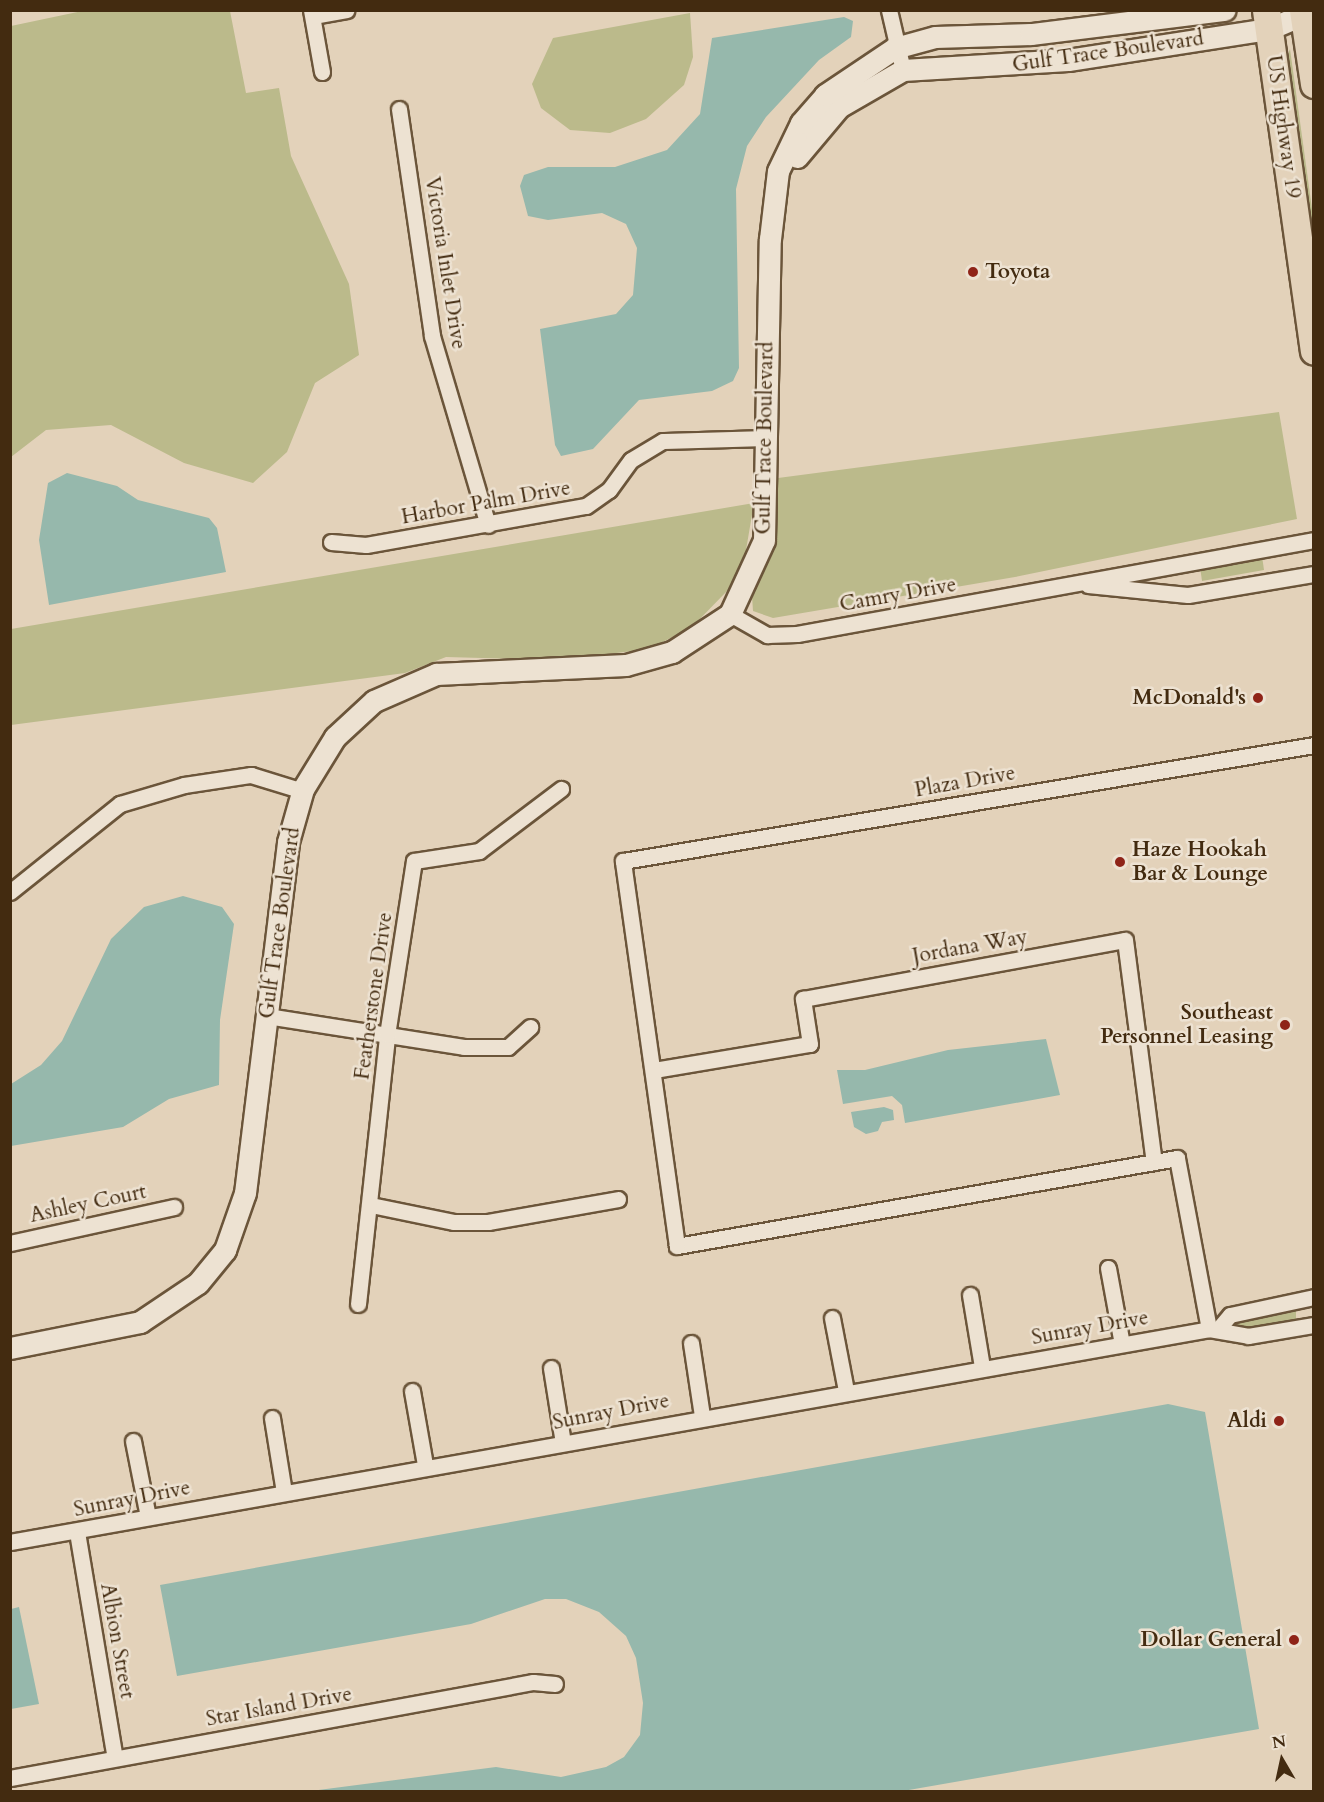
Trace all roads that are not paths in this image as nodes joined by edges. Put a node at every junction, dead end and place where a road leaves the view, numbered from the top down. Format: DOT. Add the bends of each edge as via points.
graph roads {
  1 [pos="346,10"];
  2 [pos="889,10"];
  3 [pos="1225,10"];
  4 [pos="312,14"];
  5 [pos="1286,15"];
  6 [pos="1125,23"];
  7 [pos="895,48"];
  8 [pos="1068,60"];
  9 [pos="903,70"];
  10 [pos="322,72"];
  11 [pos="1314,84"];
  12 [pos="399,109"];
  13 [pos="775,204"];
  14 [pos="1314,351"];
  15 [pos="767,438"];
  16 [pos="488,525"];
  17 [pos="1314,540"];
  18 [pos="331,542"];
  19 [pos="1314,574"];
  20 [pos="1079,584"];
  21 [pos="730,614"];
  22 [pos="1314,744"];
  23 [pos="561,789"];
  24 [pos="303,791"];
  25 [pos="10,891"];
  26 [pos="267,1016"];
  27 [pos="530,1027"];
  28 [pos="387,1035"];
  29 [pos="654,1070"];
  30 [pos="1154,1162"];
  31 [pos="618,1199"];
  32 [pos="371,1205"];
  33 [pos="174,1207"];
  34 [pos="10,1243"];
  35 [pos="1108,1268"];
  36 [pos="970,1295"];
  37 [pos="1314,1297"];
  38 [pos="358,1304"];
  39 [pos="832,1318"];
  40 [pos="1314,1325"];
  41 [pos="1214,1328"];
  42 [pos="691,1343"];
  43 [pos="1122,1344"];
  44 [pos="11,1346"];
  45 [pos="551,1368"];
  46 [pos="982,1368"];
  47 [pos="412,1391"];
  48 [pos="846,1391"];
  49 [pos="702,1416"];
  50 [pos="272,1418"];
  51 [pos="133,1442"];
  52 [pos="563,1443"];
  53 [pos="425,1466"];
  54 [pos="284,1492"];
  55 [pos="148,1517"];
  56 [pos="76,1532"];
  57 [pos="10,1542"];
  58 [pos="555,1684"];
  59 [pos="115,1758"];
  60 [pos="10,1778"];
  1 -- 4 [label="street"];
  2 -- 7 [label="street"];
  3 -- 6 [label="street, Gulf Trace Boulevard"];
  4 -- 10 [label="street"];
  5 -- 8 [label="street, Gulf Trace Boulevard"];
  5 -- 11 [label="highway, US Highway 19"];
  5 -- 14 [label="highway, US Highway 19"];
  6 -- 7 [label="street, Gulf Trace Boulevard" via="935,38"];
  6 -- 8 [label="street" via="1088,34 1071,48"];
  7 -- 9 [label="street"];
  7 -- 13 [label="street, Gulf Trace Boulevard" via="825,95 801,123 778,171"];
  8 -- 9 [label="street, Gulf Trace Boulevard"];
  9 -- 13 [label="street, Gulf Trace Boulevard" via="865,88 811,135"];
  12 -- 16 [label="street, Victoria Inlet Drive" via="432,336"];
  13 -- 15 [label="street, Gulf Trace Boulevard"];
  15 -- 16 [label="street, Harbor Palm Drive" via="663,441 631,460 609,490 586,506"];
  15 -- 21 [label="street, Gulf Trace Boulevard" via="764,540"];
  16 -- 18 [label="street, Harbor Palm Drive" via="366,545"];
  17 -- 20 [label="street, Camry Drive"];
  19 -- 20 [label="street, Camry Drive" via="1188,595"];
  20 -- 21 [label="street, Camry Drive" via="775,636"];
  21 -- 24 [label="street, Gulf Trace Boulevard" via="672,652 626,665 436,674 374,701 335,737"];
  22 -- 29 [label="street, Plaza Drive" via="623,861"];
  23 -- 28 [label="street, Featherstone Drive" via="479,851 414,861"];
  24 -- 25 [label="street" via="250,775 184,785 120,804"];
  24 -- 26 [label="street, Gulf Trace Boulevard" via="288,842"];
  26 -- 28 [label="street"];
  26 -- 44 [label="street, Gulf Trace Boulevard" via="244,1193 225,1250 198,1283 140,1322"];
  27 -- 28 [label="street" via="508,1047 464,1047"];
  28 -- 32 [label="street, Featherstone Drive"];
  29 -- 30 [label="street" via="677,1246"];
  29 -- 30 [label="street, Jordana Way" via="810,1044 803,999 1125,940"];
  30 -- 41 [label="street" via="1177,1158"];
  31 -- 32 [label="street" via="488,1222 454,1222"];
  32 -- 38 [label="street, Featherstone Drive"];
  33 -- 34 [label="street, Ashley Court"];
  35 -- 43 [label="street"];
  36 -- 46 [label="street"];
  37 -- 41 [label="street, Sunray Drive" via="1230,1315"];
  39 -- 48 [label="street"];
  40 -- 41 [label="street, Sunray Drive" via="1248,1336"];
  41 -- 43 [label="street, Sunray Drive"];
  42 -- 49 [label="street"];
  43 -- 46 [label="street, Sunray Drive"];
  45 -- 52 [label="street"];
  46 -- 48 [label="street, Sunray Drive"];
  47 -- 53 [label="street"];
  48 -- 49 [label="street, Sunray Drive"];
  49 -- 52 [label="street, Sunray Drive"];
  50 -- 54 [label="street"];
  51 -- 55 [label="street"];
  52 -- 53 [label="street, Sunray Drive"];
  53 -- 54 [label="street, Sunray Drive"];
  54 -- 55 [label="street, Sunray Drive"];
  55 -- 56 [label="street, Sunray Drive"];
  56 -- 57 [label="street, Sunray Drive"];
  56 -- 59 [label="street, Albion Street"];
  58 -- 59 [label="street, Star Island Drive" via="533,1682"];
  59 -- 60 [label="street, Star Island Drive"];
}
